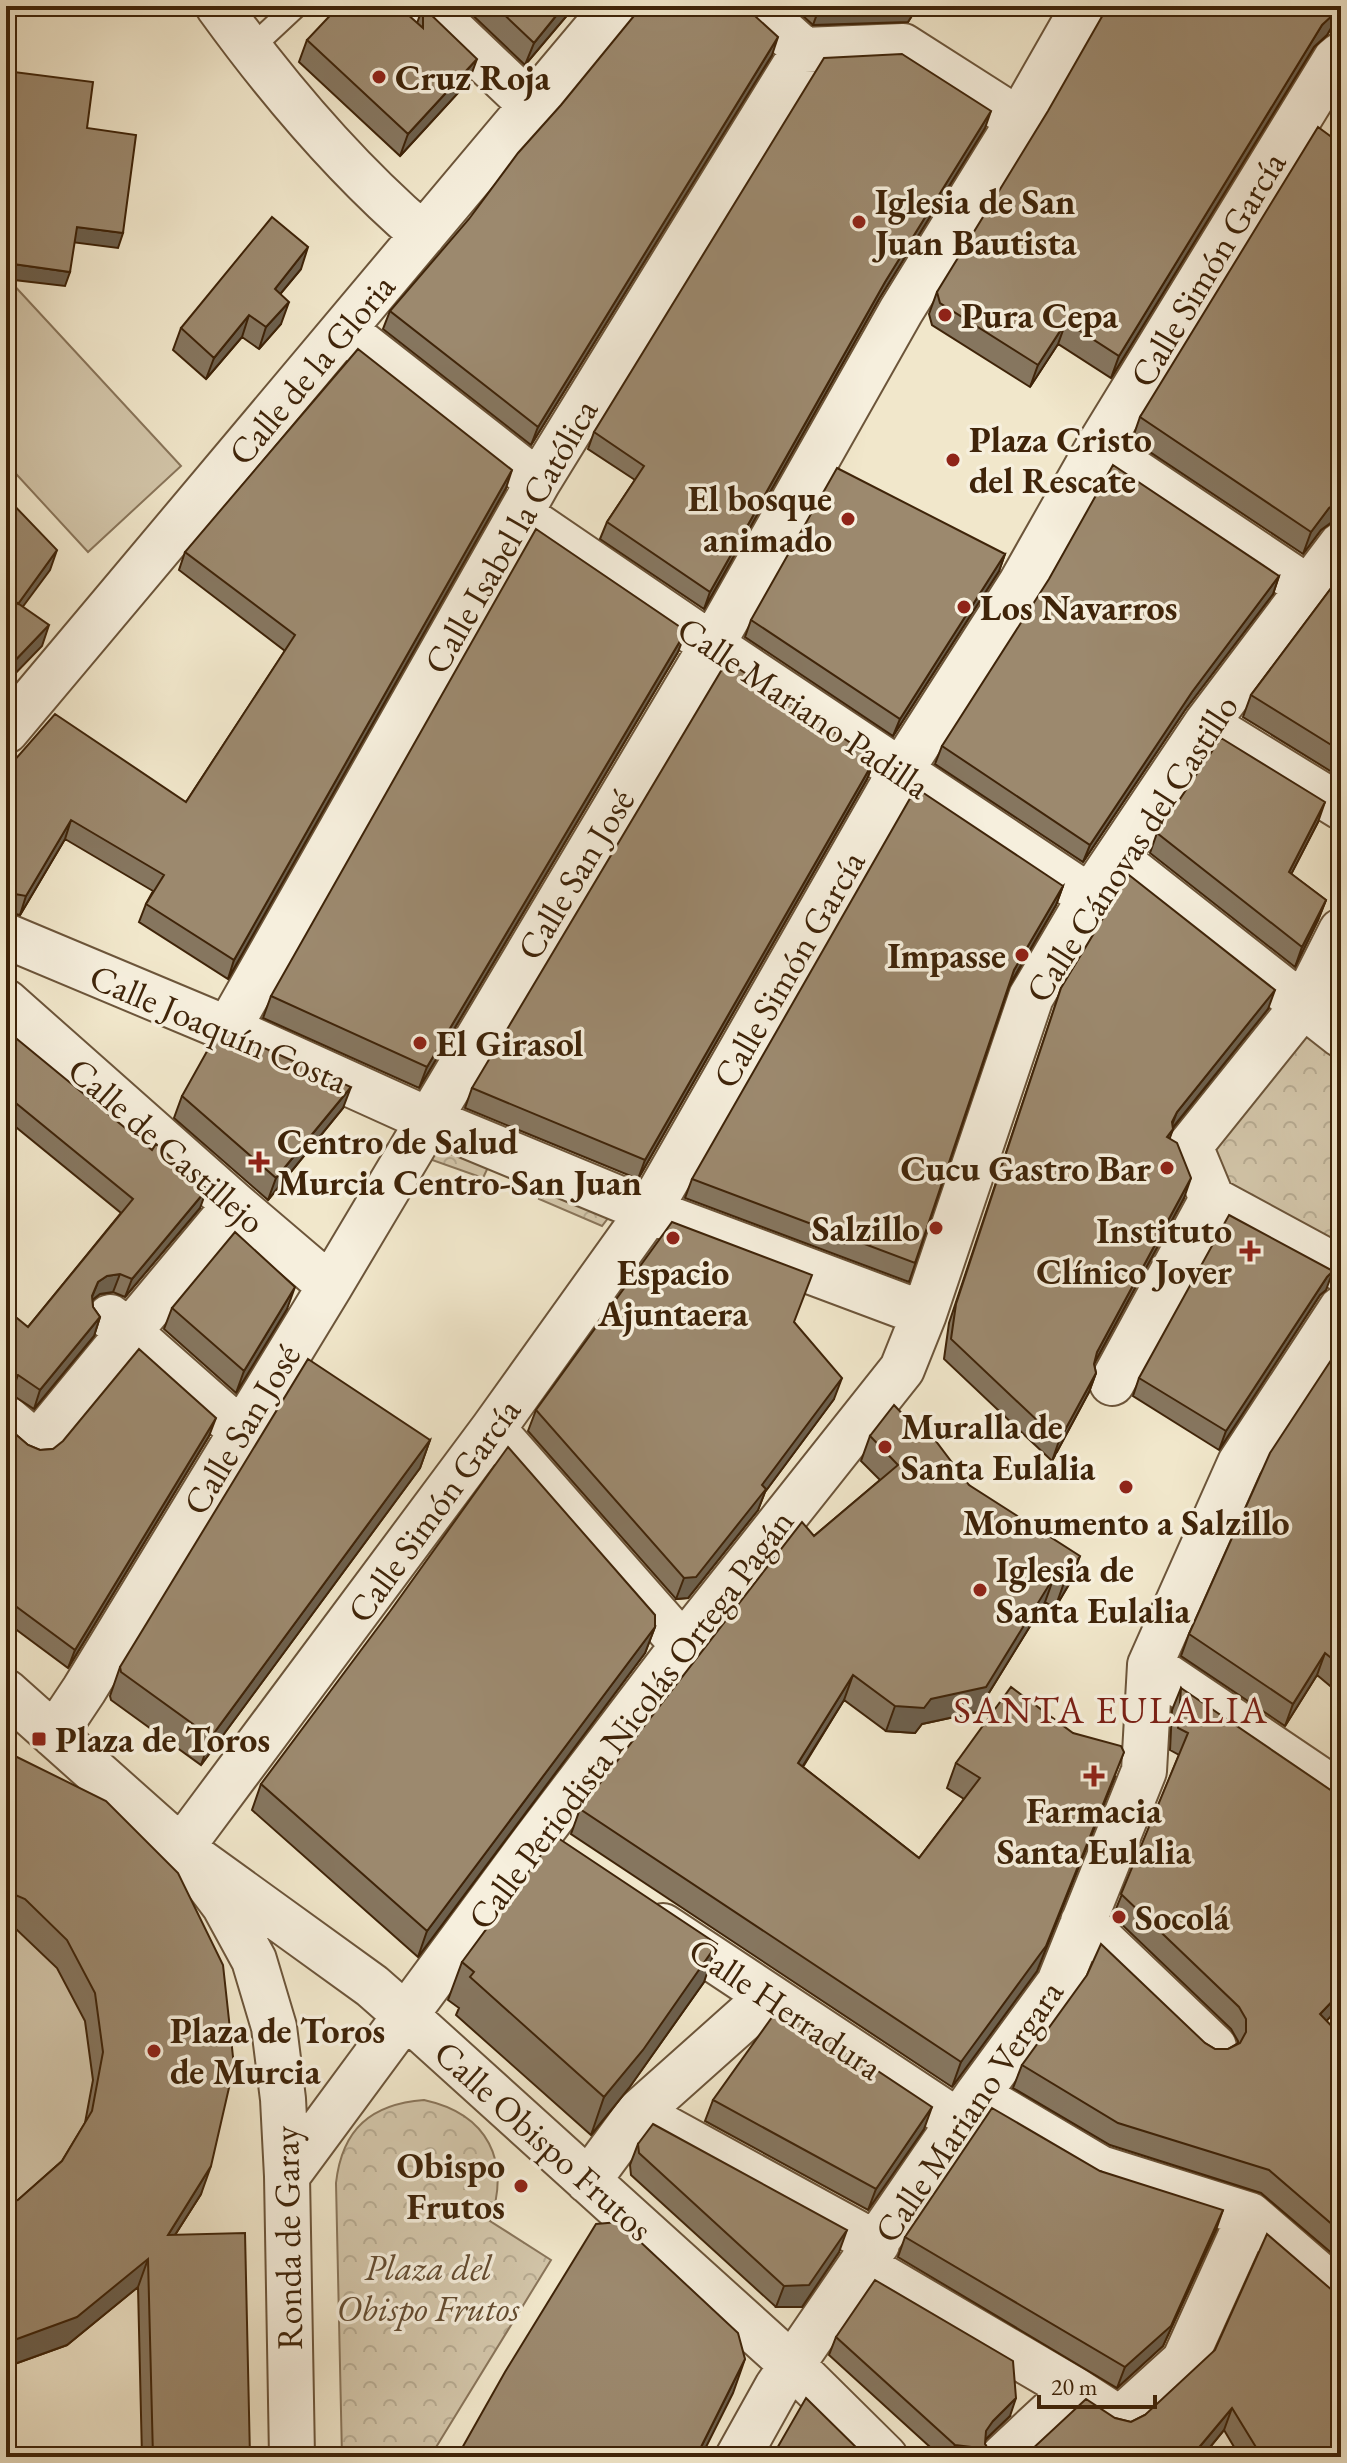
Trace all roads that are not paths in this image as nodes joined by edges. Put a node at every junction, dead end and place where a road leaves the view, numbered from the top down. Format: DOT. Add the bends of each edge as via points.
graph roads {
  1 [pos="218,6"];
  2 [pos="296,6"];
  3 [pos="427,6"];
  4 [pos="615,6"];
  5 [pos="755,6"];
  6 [pos="1084,6"];
  7 [pos="250,49"];
  8 [pos="804,50"];
  9 [pos="1341,55"];
  10 [pos="531,105"];
  11 [pos="1019,120"];
  12 [pos="423,235"];
  13 [pos="344,330"];
  14 [pos="1098,447"];
  15 [pos="529,498"];
  16 [pos="1341,545"];
  17 [pos="1307,587"];
  18 [pos="712,645"];
  19 [pos="1206,724"];
  20 [pos="6,731"];
  21 [pos="900,772"];
  22 [pos="1341,807"];
  23 [pos="1116,858"];
  24 [pos="1090,897"];
  25 [pos="1341,931"];
  26 [pos="6,936"];
  27 [pos="6,1002"];
  28 [pos="1304,1004"];
  29 [pos="228,1029"];
  30 [pos="1341,1035"];
  31 [pos="429,1120"];
  32 [pos="1212,1199"];
  33 [pos="235,1205"];
  34 [pos="649,1211"];
  35 [pos="1341,1269"];
  36 [pos="330,1286"];
  37 [pos="1341,1309"];
  38 [pos="924,1314"];
  39 [pos="120,1325"];
  40 [pos="1112,1383"];
  41 [pos="6,1418"];
  42 [pos="857,1426"];
  43 [pos="493,1429"];
  44 [pos="240,1430"];
  45 [pos="683,1645"];
  46 [pos="1150,1665"];
  47 [pos="6,1692"];
  48 [pos="54,1735"];
  49 [pos="1341,1794"];
  50 [pos="535,1840"];
  51 [pos="181,1848"];
  52 [pos="574,1866"];
  53 [pos="626,1901"];
  54 [pos="1083,1922"];
  55 [pos="768,1997"];
  56 [pos="405,2015"];
  57 [pos="1214,2047"];
  58 [pos="968,2108"];
  59 [pos="638,2113"];
  60 [pos="287,2176"];
  61 [pos="588,2181"];
  62 [pos="1250,2215"];
  63 [pos="869,2255"];
  64 [pos="1341,2294"];
  65 [pos="792,2365"];
  66 [pos="1075,2390"];
  67 [pos="292,2457"];
  68 [pos="738,2457"];
  69 [pos="885,2457"];
  70 [pos="1003,2457"];
  1 -- 7 [label="street"];
  2 -- 7 [label="lane"];
  3 -- 10 [label="street"];
  4 -- 10 [label="street, Calle de la Gloria"];
  5 -- 8 [label="street"];
  6 -- 11 [label="street, Calle San José"];
  7 -- 12 [label="street" via="319,133"];
  8 -- 11 [label="street" via="903,46"];
  8 -- 15 [label="street, Calle Isabel la Católica"];
  9 -- 14 [label="street, Calle Simón García"];
  10 -- 12 [label="street, Calle de la Gloria"];
  11 -- 18 [label="street, Calle San José" via="901,311"];
  12 -- 13 [label="street, Calle de la Gloria"];
  13 -- 15 [label="street, Calle Mariano Padilla"];
  13 -- 20 [label="street, Calle de la Gloria"];
  14 -- 17 [label="street"];
  14 -- 21 [label="street, Calle Simón García" via="1021,583"];
  15 -- 18 [label="street, Calle Mariano Padilla"];
  15 -- 29 [label="street, Calle Isabel la Católica"];
  16 -- 17 [label="street, Calle Cánovas del Castillo"];
  17 -- 19 [label="street, Calle Cánovas del Castillo"];
  18 -- 21 [label="street, Calle Mariano Padilla"];
  18 -- 31 [label="street, Calle San José"];
  19 -- 22 [label="street"];
  19 -- 23 [label="street, Calle Cánovas del Castillo"];
  21 -- 24 [label="street, Calle Mariano Padilla"];
  21 -- 34 [label="street, Calle Simón García"];
  23 -- 24 [label="street, Calle Cánovas del Castillo"];
  23 -- 28 [label="street"];
  24 -- 38 [label="street, Calle Cánovas del Castillo" via="1031,997"];
  25 -- 28 [label="street"];
  26 -- 29 [label="street, Calle Joaquín Costa"];
  27 -- 33 [label="street, Calle de Castillejo"];
  28 -- 30 [label="street"];
  28 -- 32 [label="street" via="1190,1146"];
  29 -- 31 [label="street, Calle Joaquín Costa"];
  31 -- 34 [label="street, Calle Joaquín Costa"];
  31 -- 36 [label="street, Calle San José"];
  32 -- 35 [label="street"];
  32 -- 40 [label="street"];
  33 -- 36 [label="street, Calle de Castillejo"];
  33 -- 39 [label="street"];
  34 -- 38 [label="street, Calle Joaquín Costa"];
  34 -- 43 [label="street, Calle Simón García"];
  36 -- 44 [label="street, Calle San José"];
  37 -- 46 [label="street, Calle Mariano Vergara" via="1240,1463"];
  38 -- 42 [label="street, Calle Cánovas del Castillo" via="902,1369"];
  39 -- 41 [label="street" via="37,1444"];
  39 -- 44 [label="street"];
  42 -- 45 [label="street, Calle Periodista Nicolás Ortega Pagán"];
  43 -- 45 [label="street"];
  43 -- 51 [label="street, Calle Simón García"];
  44 -- 48 [label="street, Calle San José"];
  45 -- 50 [label="street, Calle Periodista Nicolás Ortega Pagán"];
  46 -- 49 [label="street"];
  46 -- 54 [label="street, Calle Mariano Vergara" via="1144,1771"];
  47 -- 48 [label="street, Ronda de Garay"];
  48 -- 51 [label="street, Ronda de Garay"];
  50 -- 52 [label="street"];
  50 -- 56 [label="street, Calle Periodista Nicolás Ortega Pagán"];
  51 -- 56 [label="street, Calle Obispo Frutos"];
  51 -- 60 [label="street, Ronda de Garay" via="224,1905 264,1988 280,2066"];
  53 -- 55 [label="street, Calle Herradura"];
  54 -- 57 [label="street"];
  54 -- 58 [label="street, Calle Mariano Vergara" via="1059,1983"];
  55 -- 58 [label="street, Calle Herradura"];
  55 -- 59 [label="street"];
  56 -- 60 [label="street, Calle Periodista Nicolás Ortega Pagán"];
  56 -- 61 [label="street, Calle Obispo Frutos"];
  58 -- 62 [label="street, Calle Herradura" via="1100,2168"];
  58 -- 63 [label="street, Calle Mariano Vergara"];
  59 -- 61 [label="street"];
  59 -- 63 [label="street"];
  60 -- 67 [label="street, Ronda de Garay"];
  61 -- 65 [label="street, Calle Obispo Frutos"];
  62 -- 64 [label="street"];
  62 -- 66 [label="street" via="1184,2361 1120,2419"];
  63 -- 65 [label="street, Calle Mariano Vergara"];
  63 -- 66 [label="street" via="1008,2352"];
  65 -- 68 [label="street, Calle Mariano Vergara"];
  65 -- 69 [label="street, Calle Obispo Frutos"];
  66 -- 70 [label="street"];
}
